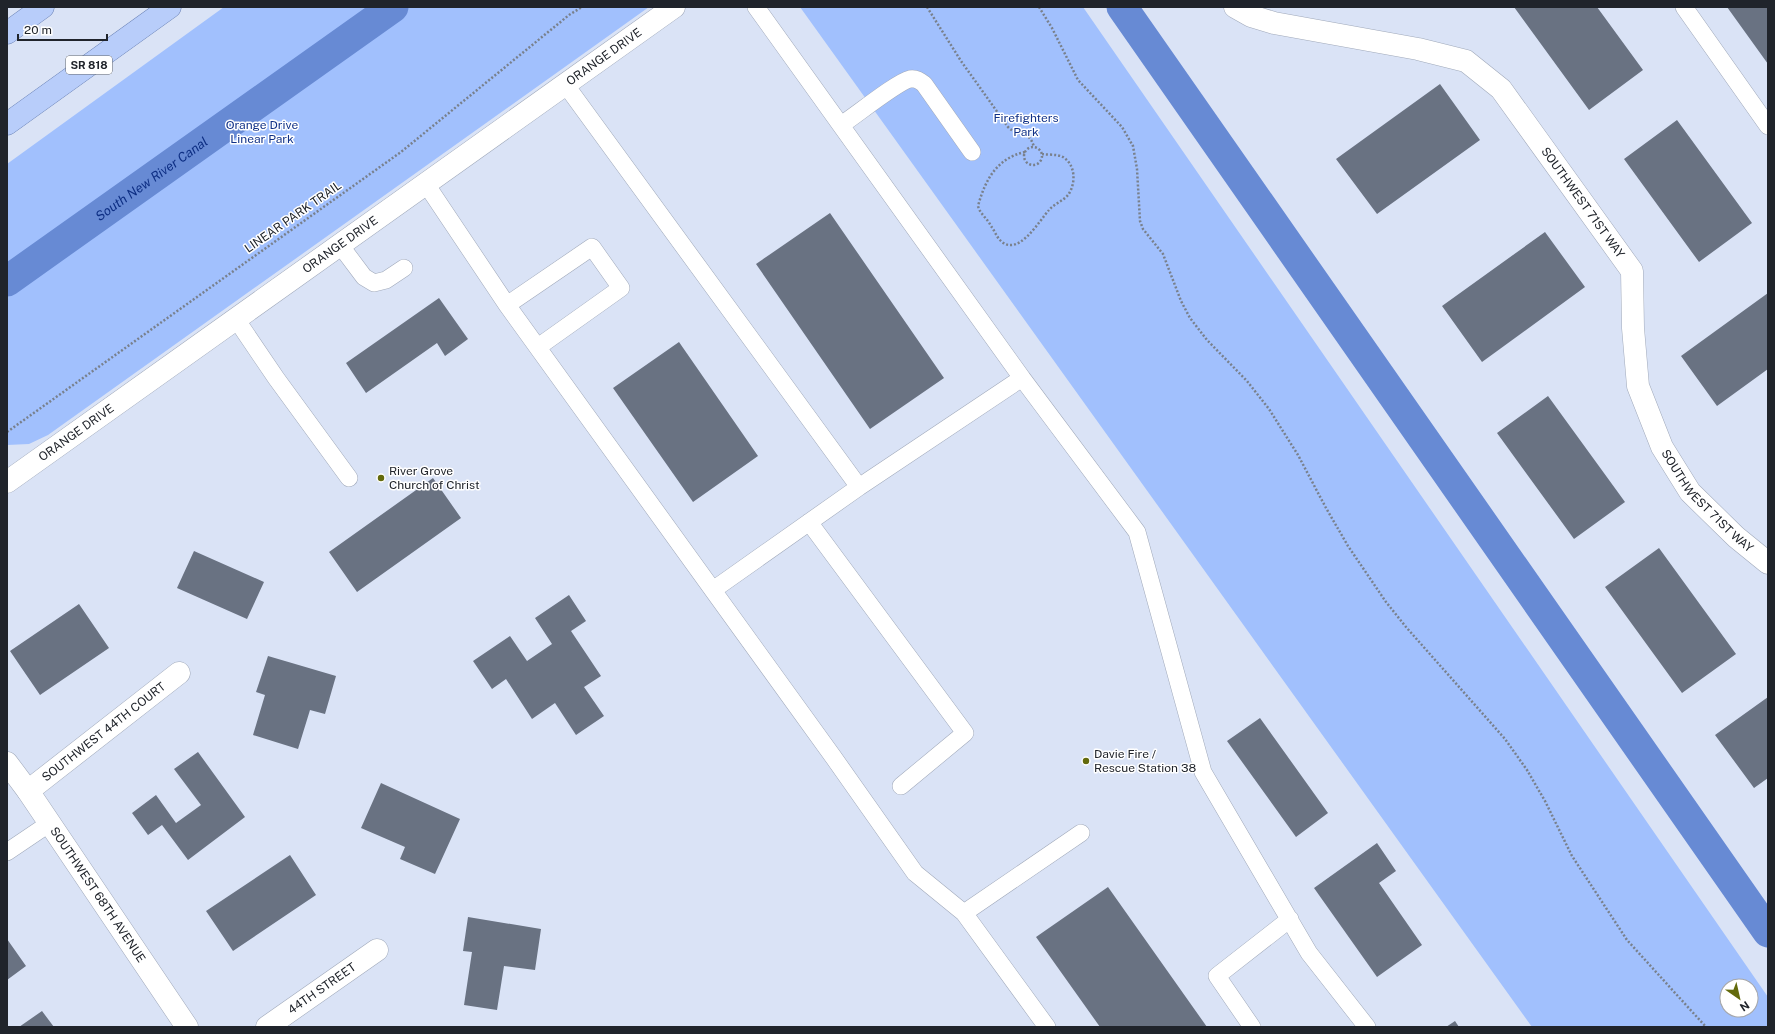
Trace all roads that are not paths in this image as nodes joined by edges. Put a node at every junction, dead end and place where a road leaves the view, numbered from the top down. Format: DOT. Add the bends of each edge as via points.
graph roads {
  1 [pos="43,7"];
  2 [pos="170,7"];
  3 [pos="674,7"];
  4 [pos="756,7"];
  5 [pos="1235,7"];
  6 [pos="1684,7"];
  7 [pos="7,33"];
  8 [pos="565,84"];
  9 [pos="7,124"];
  10 [pos="842,125"];
  11 [pos="1768,126"];
  12 [pos="972,152"];
  13 [pos="426,184"];
  14 [pos="340,245"];
  15 [pos="404,268"];
  16 [pos="507,305"];
  17 [pos="236,319"];
  18 [pos="538,347"];
  19 [pos="1022,378"];
  20 [pos="349,478"];
  21 [pos="7,482"];
  22 [pos="860,487"];
  23 [pos="809,522"];
  24 [pos="1768,563"];
  25 [pos="713,590"];
  26 [pos="179,673"];
  27 [pos="7,763"];
  28 [pos="900,786"];
  29 [pos="28,791"];
  30 [pos="50,823"];
  31 [pos="1081,833"];
  32 [pos="7,852"];
  33 [pos="964,912"];
  34 [pos="1290,919"];
  35 [pos="377,950"];
  36 [pos="187,1027"];
  37 [pos="267,1027"];
  38 [pos="1047,1027"];
  39 [pos="1252,1027"];
  40 [pos="1367,1027"];
  1 -- 7 [label="main road"];
  2 -- 9 [label="main road, SR 818"];
  3 -- 8 [label="street, ORANGE DRIVE"];
  4 -- 10 [label="lane"];
  5 -- 24 [label="street, SOUTHWEST 71ST WAY" via="1274,24 1418,49 1466,61 1501,89 1632,271 1638,386 1662,447 1690,492 1736,537"];
  6 -- 11 [label="lane"];
  8 -- 13 [label="street, ORANGE DRIVE"];
  8 -- 22 [label="lane"];
  10 -- 12 [label="lane" via="899,85 910,79 918,79"];
  10 -- 19 [label="lane"];
  13 -- 14 [label="street, ORANGE DRIVE"];
  13 -- 16 [label="lane"];
  14 -- 15 [label="lane" via="364,277 374,283 386,280"];
  14 -- 17 [label="street, ORANGE DRIVE"];
  16 -- 18 [label="lane"];
  16 -- 18 [label="lane" via="592,247 620,288"];
  17 -- 20 [label="lane"];
  17 -- 21 [label="street, ORANGE DRIVE"];
  18 -- 25 [label="lane"];
  19 -- 22 [label="lane"];
  19 -- 34 [label="lane" via="1137,532 1203,772"];
  22 -- 23 [label="lane"];
  23 -- 25 [label="lane"];
  23 -- 28 [label="lane" via="964,733"];
  25 -- 33 [label="lane" via="915,874"];
  26 -- 29 [label="street, SOUTHWEST 44TH COURT"];
  27 -- 29 [label="street, SOUTHWEST 68TH AVENUE"];
  29 -- 30 [label="street, SOUTHWEST 68TH AVENUE"];
  30 -- 32 [label="lane"];
  30 -- 36 [label="street, SOUTHWEST 68TH AVENUE"];
  31 -- 33 [label="lane"];
  33 -- 38 [label="lane"];
  34 -- 39 [label="lane" via="1217,976"];
  34 -- 40 [label="lane" via="1309,953"];
  35 -- 37 [label="street, 44TH STREET"];
}
